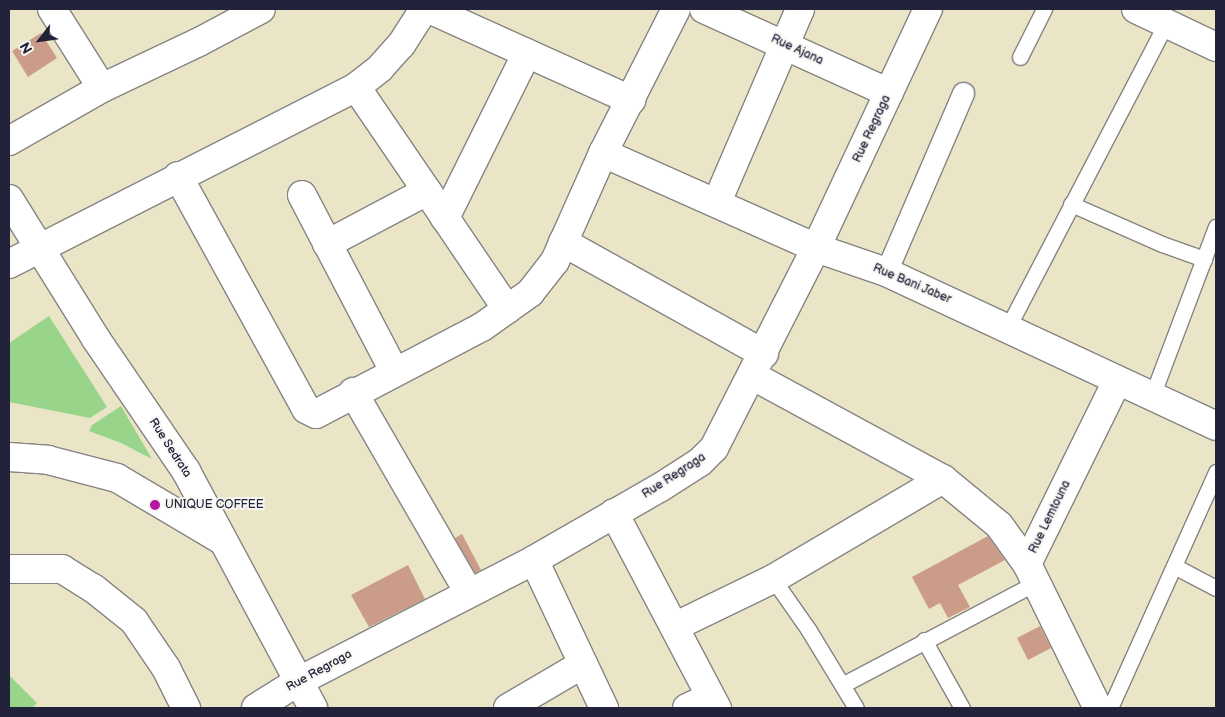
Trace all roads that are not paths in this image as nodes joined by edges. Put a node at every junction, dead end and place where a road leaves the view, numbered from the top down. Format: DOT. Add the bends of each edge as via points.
graph roads {
  1 [pos="52,9"];
  2 [pos="261,9"];
  3 [pos="424,9"];
  4 [pos="429,9"];
  5 [pos="676,9"];
  6 [pos="704,9"];
  7 [pos="800,9"];
  8 [pos="928,9"];
  9 [pos="1044,9"];
  10 [pos="1136,9"];
  11 [pos="1166,23"];
  12 [pos="785,44"];
  13 [pos="1216,47"];
  14 [pos="527,53"];
  15 [pos="1020,57"];
  16 [pos="356,87"];
  17 [pos="102,88"];
  18 [pos="889,93"];
  19 [pos="963,94"];
  20 [pos="631,100"];
  21 [pos="9,141"];
  22 [pos="603,153"];
  23 [pos="178,176"];
  24 [pos="427,191"];
  25 [pos="302,195"];
  26 [pos="9,199"];
  27 [pos="717,202"];
  28 [pos="1071,204"];
  29 [pos="445,218"];
  30 [pos="1216,227"];
  31 [pos="563,242"];
  32 [pos="327,244"];
  33 [pos="39,248"];
  34 [pos="816,248"];
  35 [pos="1204,259"];
  36 [pos="9,264"];
  37 [pos="886,272"];
  38 [pos="507,310"];
  39 [pos="1008,327"];
  40 [pos="759,365"];
  41 [pos="394,371"];
  42 [pos="1117,380"];
  43 [pos="354,392"];
  44 [pos="1152,396"];
  45 [pos="1216,426"];
  46 [pos="9,457"];
  47 [pos="1216,472"];
  48 [pos="944,479"];
  49 [pos="614,513"];
  50 [pos="225,542"];
  51 [pos="534,560"];
  52 [pos="1174,566"];
  53 [pos="9,569"];
  54 [pos="1032,573"];
  55 [pos="773,579"];
  56 [pos="1216,588"];
  57 [pos="468,591"];
  58 [pos="676,626"];
  59 [pos="924,640"];
  60 [pos="583,664"];
  61 [pos="299,681"];
  62 [pos="842,685"];
  63 [pos="705,705"];
  64 [pos="186,708"];
  65 [pos="256,708"];
  66 [pos="313,708"];
  67 [pos="508,708"];
  68 [pos="604,708"];
  69 [pos="856,708"];
  70 [pos="962,708"];
  71 [pos="1098,708"];
  72 [pos="1110,708"];
  1 -- 17 [label="street"];
  2 -- 17 [label="street"];
  3 -- 16 [label="street" via="401,45"];
  4 -- 14 [label="street"];
  5 -- 20 [label="street"];
  6 -- 12 [label="street, Rue Ajana"];
  7 -- 12 [label="street"];
  8 -- 18 [label="street, Rue Regraga"];
  9 -- 15 [label="lane"];
  10 -- 11 [label="street"];
  11 -- 13 [label="street"];
  11 -- 28 [label="lane"];
  12 -- 18 [label="street, Rue Ajana"];
  12 -- 27 [label="street"];
  14 -- 20 [label="street"];
  14 -- 29 [label="street"];
  16 -- 23 [label="street"];
  16 -- 24 [label="street"];
  17 -- 21 [label="street"];
  18 -- 34 [label="street, Rue Regraga"];
  19 -- 37 [label="street"];
  20 -- 22 [label="street"];
  22 -- 27 [label="street, Rue Bani Jaber"];
  22 -- 31 [label="street"];
  23 -- 33 [label="street"];
  23 -- 43 [label="street" via="306,409 316,414"];
  24 -- 29 [label="street"];
  24 -- 32 [label="street"];
  25 -- 32 [label="street"];
  26 -- 33 [label="street, Rue Sedrata"];
  27 -- 34 [label="street, Rue Bani Jaber"];
  28 -- 35 [label="lane"];
  28 -- 39 [label="lane"];
  29 -- 38 [label="street"];
  30 -- 35 [label="lane"];
  31 -- 38 [label="street" via="555,261 530,293"];
  31 -- 40 [label="street"];
  32 -- 41 [label="street"];
  33 -- 36 [label="street"];
  33 -- 50 [label="street, Rue Sedrata" via="186,471"];
  34 -- 37 [label="street, Rue Bani Jaber"];
  34 -- 40 [label="street, Rue Regraga"];
  35 -- 44 [label="lane"];
  37 -- 39 [label="street, Rue Bani Jaber"];
  38 -- 41 [label="street" via="482,327"];
  39 -- 42 [label="street, Rue Bani Jaber"];
  40 -- 48 [label="street"];
  40 -- 49 [label="street, Rue Regraga" via="714,448 700,462"];
  41 -- 43 [label="street"];
  42 -- 44 [label="street, Rue Bani Jaber"];
  42 -- 54 [label="street, Rue Lemtouna"];
  43 -- 57 [label="street"];
  44 -- 45 [label="street, Rue Bani Jaber"];
  46 -- 50 [label="street" via="48,460 117,478"];
  47 -- 52 [label="lane"];
  48 -- 54 [label="street" via="999,525"];
  48 -- 55 [label="street"];
  49 -- 51 [label="street, Rue Regraga"];
  49 -- 58 [label="street"];
  50 -- 61 [label="street, Rue Sedrata"];
  51 -- 57 [label="street, Rue Regraga"];
  51 -- 60 [label="street"];
  52 -- 56 [label="lane"];
  52 -- 72 [label="lane"];
  53 -- 64 [label="street" via="62,570 93,588 134,621 166,668"];
  54 -- 59 [label="lane"];
  54 -- 71 [label="street"];
  55 -- 58 [label="street"];
  55 -- 62 [label="lane"];
  57 -- 61 [label="street, Rue Regraga"];
  58 -- 63 [label="street"];
  59 -- 62 [label="lane"];
  59 -- 70 [label="lane"];
  60 -- 67 [label="street"];
  60 -- 68 [label="street"];
  61 -- 65 [label="street, Rue Regraga"];
  61 -- 66 [label="street, Rue Sedrata"];
  62 -- 69 [label="lane"];
}
